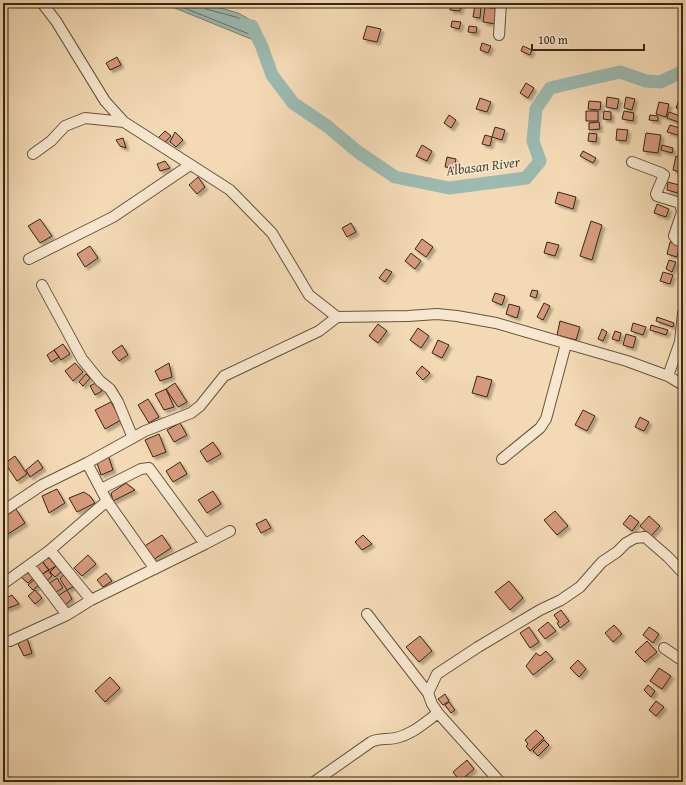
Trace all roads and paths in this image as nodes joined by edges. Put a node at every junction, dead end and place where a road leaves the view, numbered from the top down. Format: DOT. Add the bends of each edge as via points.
graph roads {
  1 [pos="42,3"];
  2 [pos="501,3"];
  3 [pos="499,35"];
  4 [pos="124,122"];
  5 [pos="33,154"];
  6 [pos="632,162"];
  7 [pos="190,165"];
  8 [pos="683,242"];
  9 [pos="29,259"];
  10 [pos="42,285"];
  11 [pos="683,313"];
  12 [pos="337,317"];
  13 [pos="566,344"];
  14 [pos="668,376"];
  15 [pos="683,385"];
  16 [pos="133,438"];
  17 [pos="502,459"];
  18 [pos="87,463"];
  19 [pos="101,489"];
  20 [pos="107,501"];
  21 [pos="3,511"];
  22 [pos="230,531"];
  23 [pos="205,544"];
  24 [pos="50,550"];
  25 [pos="30,566"];
  26 [pos="155,569"];
  27 [pos="683,573"];
  28 [pos="3,584"];
  29 [pos="91,600"];
  30 [pos="367,614"];
  31 [pos="67,615"];
  32 [pos="10,641"];
  33 [pos="664,648"];
  34 [pos="683,661"];
  35 [pos="428,693"];
  36 [pos="438,713"];
  37 [pos="314,782"];
  38 [pos="500,782"];
  1 -- 4 [label="street" via="56,21 105,101"];
  2 -- 3 [label="street"];
  4 -- 5 [label="street" via="85,118 65,126 51,141"];
  4 -- 7 [label="street"];
  6 -- 8 [label="street" via="664,175 656,196 680,203 682,212 674,236"];
  7 -- 9 [label="street" via="113,217"];
  7 -- 12 [label="street" via="230,190 272,233 309,294"];
  10 -- 16 [label="street" via="82,359 110,389 118,402"];
  11 -- 14 [label="street" via="680,342"];
  12 -- 13 [label="street" via="437,314 457,316 496,323"];
  12 -- 16 [label="street" via="319,331 224,376 200,406 191,413"];
  13 -- 14 [label="street"];
  13 -- 17 [label="street" via="546,419 540,428"];
  14 -- 15 [label="street"];
  16 -- 18 [label="street"];
  18 -- 19 [label="street"];
  18 -- 21 [label="street" via="42,485"];
  19 -- 20 [label="street"];
  19 -- 23 [label="street" via="141,469 149,468"];
  20 -- 24 [label="street"];
  20 -- 26 [label="street"];
  22 -- 23 [label="street"];
  23 -- 26 [label="street"];
  24 -- 25 [label="street"];
  24 -- 29 [label="street"];
  25 -- 28 [label="street"];
  25 -- 31 [label="street"];
  26 -- 29 [label="street"];
  27 -- 35 [label="street" via="645,537 635,538 602,562 580,587 478,647 438,674"];
  29 -- 31 [label="street"];
  30 -- 35 [label="street"];
  31 -- 32 [label="street"];
  33 -- 34 [label="street"];
  35 -- 36 [label="street"];
  36 -- 37 [label="street" via="414,731 398,738 371,742"];
  36 -- 38 [label="street"];
}
